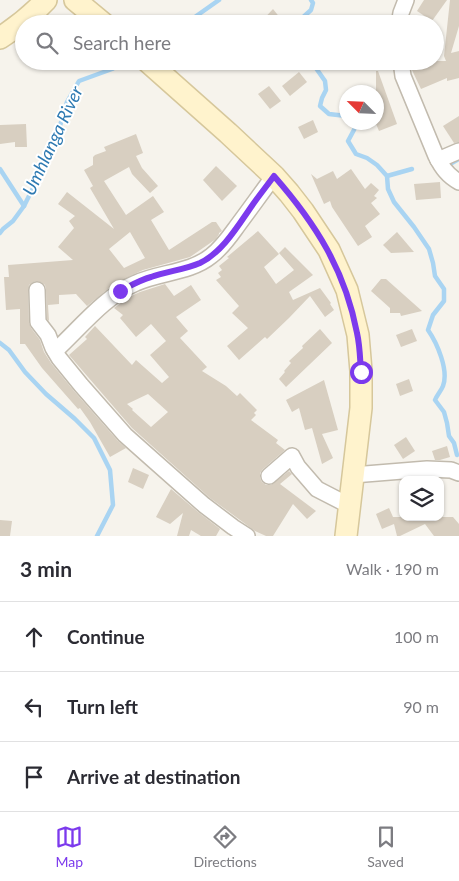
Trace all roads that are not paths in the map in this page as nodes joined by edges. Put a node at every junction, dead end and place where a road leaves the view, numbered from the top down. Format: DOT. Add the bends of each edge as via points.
graph roads {
  1 [pos="46,0"];
  2 [pos="75,0"];
  3 [pos="406,0"];
  4 [pos="30,15"];
  5 [pos="93,15"];
  6 [pos="401,15"];
  7 [pos="15,28"];
  8 [pos="0,38"];
  9 [pos="157,70"];
  10 [pos="402,70"];
  11 [pos="459,152"];
  12 [pos="438,160"];
  13 [pos="274,176"];
  14 [pos="459,182"];
  15 [pos="37,290"];
  16 [pos="55,351"];
  17 [pos="459,473"];
  18 [pos="353,475"];
  19 [pos="269,476"];
  20 [pos="350,506"];
  21 [pos="247,536"];
  22 [pos="346,536"];
  1 -- 4 [label="street"];
  2 -- 5 [label="street"];
  3 -- 6 [label="street"];
  7 -- 8 [label="street"];
  9 -- 13 [label="street"];
  10 -- 12 [label="street"];
  11 -- 12 [label="street"];
  12 -- 14 [label="street" via="448,175"];
  13 -- 16 [label="street" via="211,256 200,263 151,277 120,291"];
  13 -- 18 [label="street" via="304,211 329,250 346,290 358,335 361,408"];
  15 -- 16 [label="street" via="38,322"];
  16 -- 21 [label="street" via="125,435 204,505"];
  17 -- 18 [label="street" via="427,469"];
  18 -- 20 [label="street"];
  19 -- 20 [label="street" via="292,456 317,489"];
  20 -- 22 [label="street"];
}
